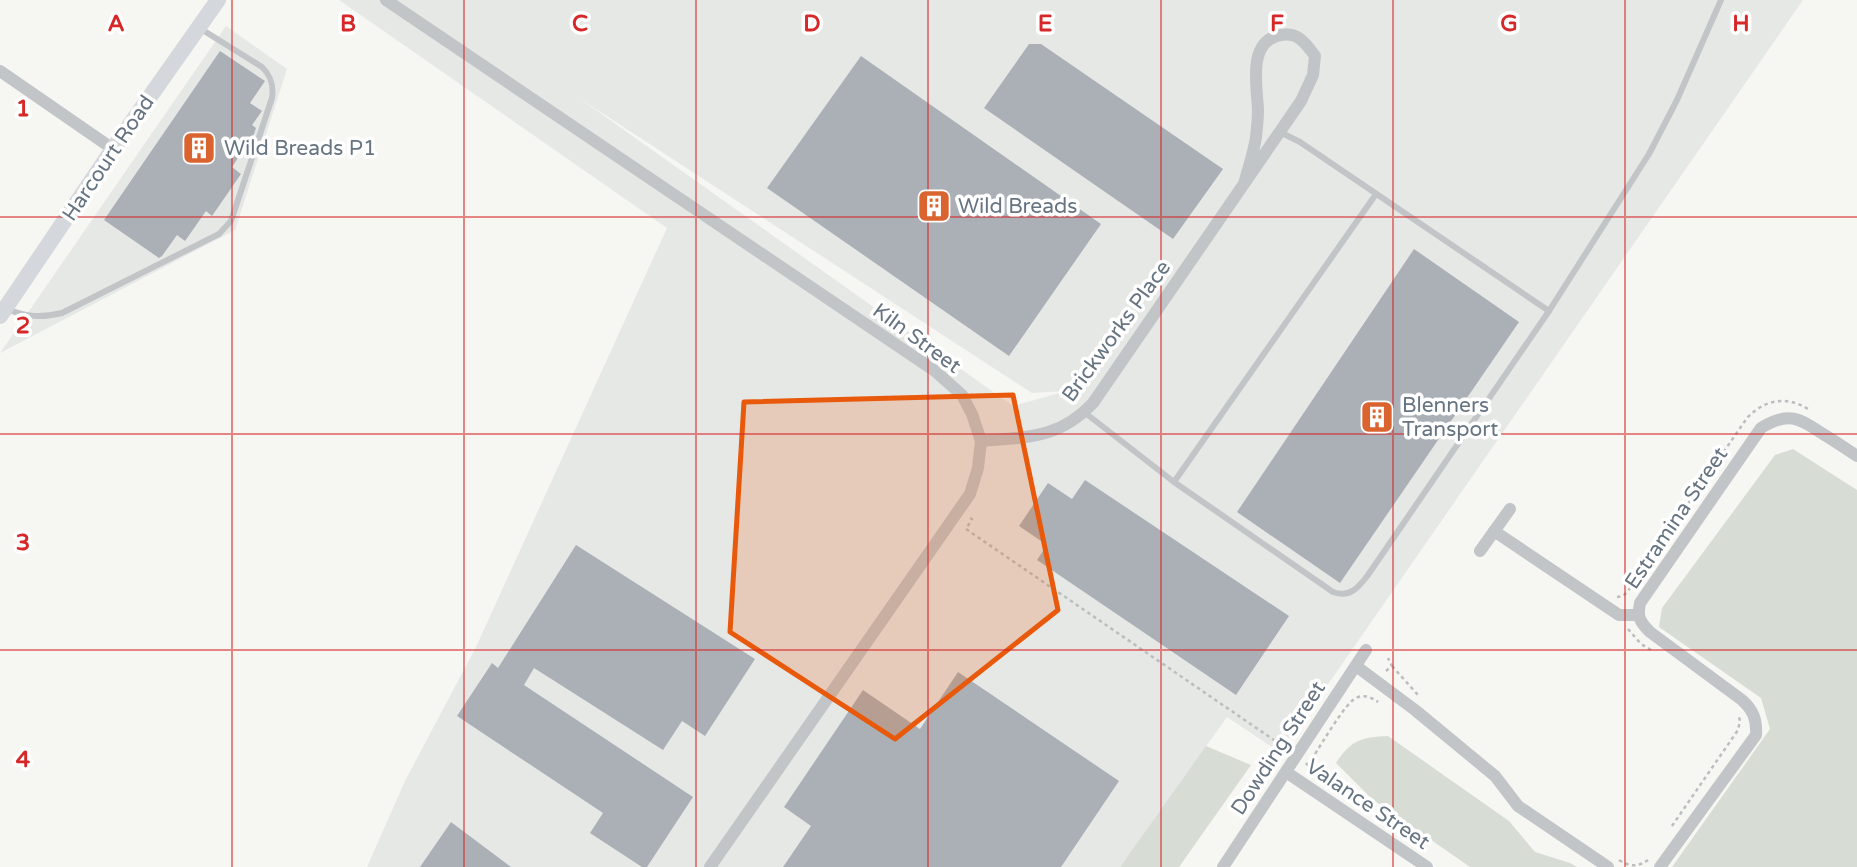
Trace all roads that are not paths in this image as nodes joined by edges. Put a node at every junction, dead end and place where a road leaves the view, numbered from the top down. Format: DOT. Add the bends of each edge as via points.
graph roads {
  1 [pos="218,0"];
  2 [pos="386,0"];
  3 [pos="1721,0"];
  4 [pos="198,27"];
  5 [pos="0,71"];
  6 [pos="1280,132"];
  7 [pos="113,149"];
  8 [pos="1244,184"];
  9 [pos="1376,194"];
  10 [pos="1549,311"];
  11 [pos="3,312"];
  12 [pos="1084,412"];
  13 [pos="981,441"];
  14 [pos="1857,456"];
  15 [pos="1174,482"];
  16 [pos="1510,509"];
  17 [pos="1494,531"];
  18 [pos="1480,551"];
  19 [pos="1637,615"];
  20 [pos="1366,650"];
  21 [pos="1356,666"];
  22 [pos="1286,772"];
  23 [pos="1611,861"];
  24 [pos="710,867"];
  25 [pos="1223,867"];
  26 [pos="1427,867"];
  27 [pos="1660,867"];
  1 -- 4 [label="main road, Harcourt Road"];
  2 -- 13 [label="street, Kiln Street" via="935,371 962,395"];
  3 -- 10 [label="lane" via="1649,154"];
  4 -- 7 [label="main road, Harcourt Road"];
  4 -- 11 [label="lane" via="262,67 272,86 231,221 219,234 62,313 33,317"];
  5 -- 7 [label="street"];
  6 -- 8 [label="street, Brickworks Place"];
  6 -- 8 [label="street, Brickworks Place" via="1301,101 1313,75 1315,57 1302,39 1286,34 1273,37 1262,47 1255,64 1256,139"];
  6 -- 9 [label="lane"];
  7 -- 11 [label="main road, Harcourt Road"];
  8 -- 12 [label="street, Brickworks Place"];
  9 -- 10 [label="lane"];
  9 -- 15 [label="lane"];
  10 -- 15 [label="lane" via="1368,575 1350,593 1333,592"];
  12 -- 13 [label="street, Brickworks Place" via="1044,434"];
  12 -- 15 [label="lane"];
  13 -- 24 [label="street, Kiln Street" via="970,494"];
  14 -- 19 [label="street, Estramina Street" via="1801,419 1774,420 1761,428 1640,603"];
  16 -- 17 [label="street"];
  17 -- 18 [label="street"];
  17 -- 19 [label="street" via="1619,615"];
  19 -- 27 [label="street, Estramina Street" via="1650,632 1751,708 1756,727 1756,735"];
  20 -- 21 [label="street, Dowding Street"];
  21 -- 22 [label="street, Dowding Street"];
  21 -- 23 [label="street" via="1495,776 1518,806"];
  22 -- 25 [label="street, Dowding Street"];
  22 -- 26 [label="street, Valance Street"];
}
